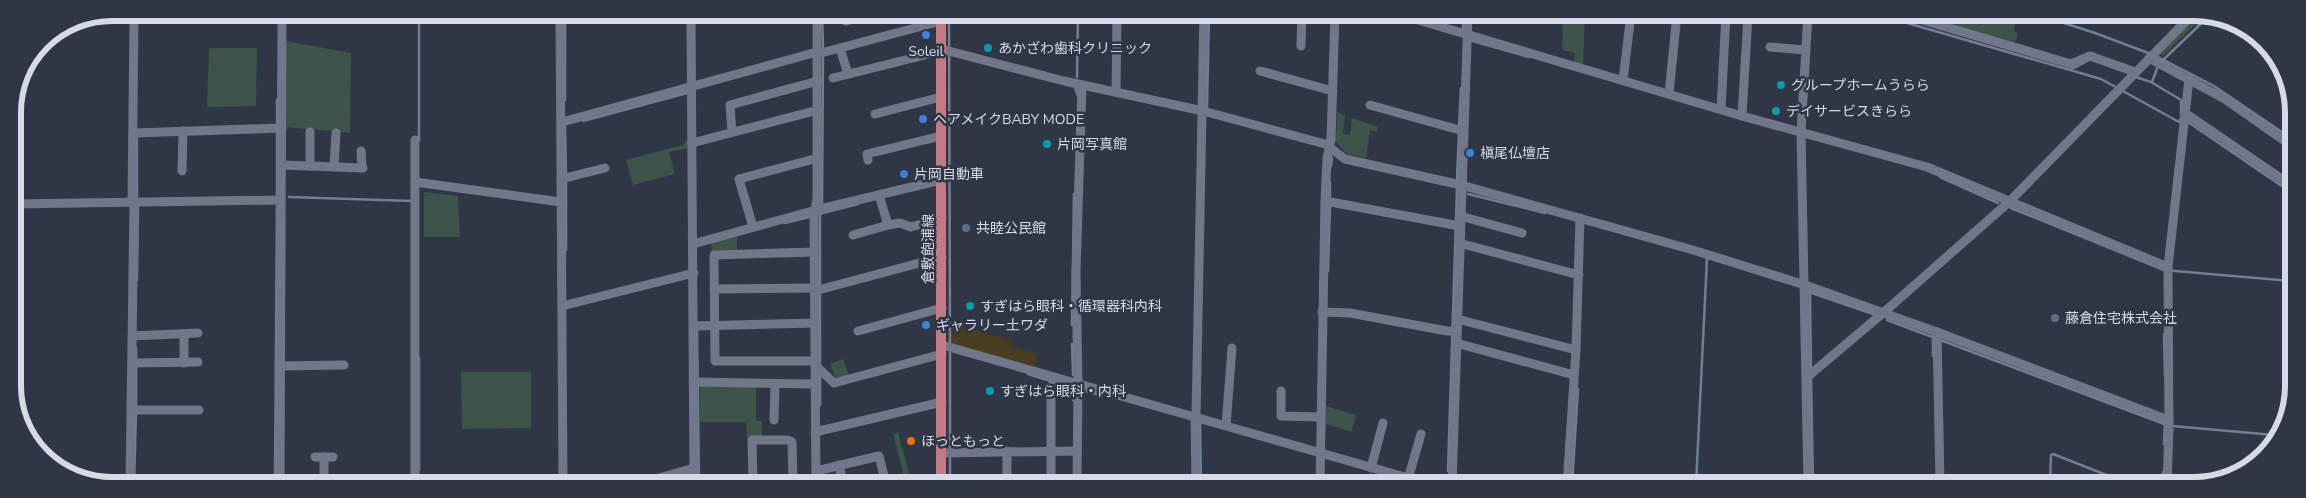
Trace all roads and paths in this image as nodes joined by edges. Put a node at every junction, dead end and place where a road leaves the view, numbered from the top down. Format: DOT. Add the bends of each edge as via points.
graph roads {
  1 [pos="134,21"];
  2 [pos="282,21"];
  3 [pos="560,21"];
  4 [pos="691,21"];
  5 [pos="818,21"];
  6 [pos="928,21"];
  7 [pos="941,21"];
  8 [pos="1117,21"];
  9 [pos="1204,21"];
  10 [pos="1302,21"];
  11 [pos="1335,21"];
  12 [pos="1420,21"];
  13 [pos="1467,21"];
  14 [pos="1630,21"];
  15 [pos="1676,21"];
  16 [pos="1726,21"];
  17 [pos="1748,21"];
  18 [pos="1808,21"];
  19 [pos="1926,21"];
  20 [pos="2187,21"];
  21 [pos="1466,36"];
  22 [pos="1301,46"];
  23 [pos="1770,47"];
  24 [pos="840,48"];
  25 [pos="945,50"];
  26 [pos="1806,50"];
  27 [pos="821,52"];
  28 [pos="2155,59"];
  29 [pos="1260,70"];
  30 [pos="848,74"];
  31 [pos="2133,74"];
  32 [pos="833,78"];
  33 [pos="2189,79"];
  34 [pos="1623,80"];
  35 [pos="818,81"];
  36 [pos="1082,85"];
  37 [pos="692,87"];
  38 [pos="1333,91"];
  39 [pos="1116,92"];
  40 [pos="1669,94"];
  41 [pos="941,97"];
  42 [pos="1370,105"];
  43 [pos="818,110"];
  44 [pos="1721,110"];
  45 [pos="1202,113"];
  46 [pos="875,114"];
  47 [pos="1742,116"];
  48 [pos="2184,117"];
  49 [pos="564,122"];
  50 [pos="279,128"];
  51 [pos="1461,130"];
  52 [pos="183,131"];
  53 [pos="136,132"];
  54 [pos="310,132"];
  55 [pos="732,132"];
  56 [pos="336,133"];
  57 [pos="941,136"];
  58 [pos="1802,136"];
  59 [pos="415,140"];
  60 [pos="2285,141"];
  61 [pos="694,142"];
  62 [pos="1329,147"];
  63 [pos="361,151"];
  64 [pos="818,158"];
  65 [pos="868,160"];
  66 [pos="282,165"];
  67 [pos="310,166"];
  68 [pos="334,167"];
  69 [pos="605,168"];
  70 [pos="182,171"];
  71 [pos="565,179"];
  72 [pos="941,180"];
  73 [pos="2285,182"];
  74 [pos="418,183"];
  75 [pos="1461,185"];
  76 [pos="880,197"];
  77 [pos="135,201"];
  78 [pos="278,201"];
  79 [pos="561,202"];
  80 [pos="1328,202"];
  81 [pos="2009,202"];
  82 [pos="21,204"];
  83 [pos="816,210"];
  84 [pos="1460,216"];
  85 [pos="942,218"];
  86 [pos="1580,220"];
  87 [pos="888,224"];
  88 [pos="1457,225"];
  89 [pos="753,227"];
  90 [pos="1522,233"];
  91 [pos="853,234"];
  92 [pos="695,243"];
  93 [pos="1459,243"];
  94 [pos="814,252"];
  95 [pos="942,257"];
  96 [pos="2168,270"];
  97 [pos="694,273"];
  98 [pos="1578,275"];
  99 [pos="1805,285"];
  100 [pos="818,288"];
  101 [pos="714,289"];
  102 [pos="564,306"];
  103 [pos="942,308"];
  104 [pos="1326,312"];
  105 [pos="1884,313"];
  106 [pos="1457,319"];
  107 [pos="815,323"];
  108 [pos="696,326"];
  109 [pos="715,326"];
  110 [pos="858,331"];
  111 [pos="1454,331"];
  112 [pos="198,333"];
  113 [pos="184,334"];
  114 [pos="1937,335"];
  115 [pos="135,336"];
  116 [pos="1456,344"];
  117 [pos="1232,348"];
  118 [pos="942,350"];
  119 [pos="1576,350"];
  120 [pos="198,362"];
  121 [pos="135,363"];
  122 [pos="184,363"];
  123 [pos="344,365"];
  124 [pos="280,366"];
  125 [pos="818,366"];
  126 [pos="1574,375"];
  127 [pos="1806,378"];
  128 [pos="696,382"];
  129 [pos="775,384"];
  130 [pos="814,384"];
  131 [pos="1078,384"];
  132 [pos="1051,386"];
  133 [pos="1281,391"];
  134 [pos="942,402"];
  135 [pos="135,410"];
  136 [pos="199,410"];
  137 [pos="1320,417"];
  138 [pos="1197,419"];
  139 [pos="774,420"];
  140 [pos="2167,421"];
  141 [pos="1383,423"];
  142 [pos="1226,425"];
  143 [pos="819,431"];
  144 [pos="1421,434"];
  145 [pos="1051,450"];
  146 [pos="1007,451"];
  147 [pos="1075,451"];
  148 [pos="947,453"];
  149 [pos="1320,456"];
  150 [pos="324,457"];
  151 [pos="839,465"];
  152 [pos="694,468"];
  153 [pos="1371,468"];
  154 [pos="819,470"];
  155 [pos="130,477"];
  156 [pos="280,477"];
  157 [pos="324,477"];
  158 [pos="414,477"];
  159 [pos="563,477"];
  160 [pos="662,477"];
  161 [pos="694,477"];
  162 [pos="753,477"];
  163 [pos="793,477"];
  164 [pos="818,477"];
  165 [pos="842,477"];
  166 [pos="884,477"];
  167 [pos="943,477"];
  168 [pos="1007,477"];
  169 [pos="1051,477"];
  170 [pos="1077,477"];
  171 [pos="1196,477"];
  172 [pos="1320,477"];
  173 [pos="1401,477"];
  174 [pos="1409,477"];
  175 [pos="1452,477"];
  176 [pos="1568,477"];
  177 [pos="1808,477"];
  178 [pos="1940,477"];
  179 [pos="2167,477"];
  1 -- 53 [label="street"];
  2 -- 50 [label="street"];
  3 -- 49 [label="street"];
  4 -- 37 [label="street"];
  5 -- 27 [label="street"];
  6 -- 24 [label="street"];
  7 -- 25 [label="main road, 倉敷飽浦線"];
  8 -- 39 [label="street"];
  9 -- 45 [label="street"];
  10 -- 22 [label="street"];
  11 -- 38 [label="street"];
  12 -- 21 [label="street"];
  13 -- 21 [label="street"];
  14 -- 34 [label="street"];
  15 -- 40 [label="street"];
  16 -- 44 [label="street"];
  17 -- 47 [label="street"];
  18 -- 26 [label="street"];
  19 -- 31 [label="street" via="2071,64 2090,56"];
  20 -- 28 [label="street"];
  21 -- 34 [label="street"];
  21 -- 51 [label="street"];
  23 -- 26 [label="street"];
  24 -- 27 [label="street"];
  24 -- 30 [label="street"];
  25 -- 30 [label="street"];
  25 -- 36 [label="street"];
  25 -- 41 [label="main road, 倉敷飽浦線"];
  26 -- 58 [label="street"];
  27 -- 35 [label="street"];
  27 -- 37 [label="street"];
  28 -- 31 [label="street"];
  28 -- 33 [label="street"];
  29 -- 38 [label="street"];
  30 -- 32 [label="street"];
  31 -- 81 [label="street"];
  33 -- 48 [label="street"];
  33 -- 60 [label="street" via="2225,99"];
  34 -- 40 [label="street"];
  35 -- 43 [label="street"];
  35 -- 55 [label="street" via="730,105"];
  36 -- 39 [label="street"];
  36 -- 131 [label="street" via="1076,271"];
  37 -- 49 [label="street"];
  37 -- 61 [label="street"];
  38 -- 62 [label="street"];
  39 -- 45 [label="street"];
  40 -- 44 [label="street"];
  41 -- 46 [label="street"];
  41 -- 57 [label="main road, 倉敷飽浦線"];
  42 -- 51 [label="street"];
  43 -- 55 [label="street"];
  43 -- 64 [label="street"];
  44 -- 47 [label="street"];
  45 -- 62 [label="street"];
  45 -- 138 [label="street"];
  47 -- 58 [label="street"];
  48 -- 73 [label="street"];
  48 -- 96 [label="street"];
  49 -- 71 [label="street"];
  50 -- 52 [label="street"];
  50 -- 66 [label="street"];
  51 -- 75 [label="street"];
  52 -- 53 [label="street"];
  52 -- 70 [label="street"];
  53 -- 77 [label="street"];
  54 -- 67 [label="street"];
  55 -- 61 [label="street"];
  56 -- 68 [label="street"];
  57 -- 65 [label="street" via="867,154"];
  57 -- 72 [label="main road, 倉敷飽浦線"];
  58 -- 81 [label="street" via="1927,167"];
  58 -- 99 [label="street"];
  59 -- 74 [label="street"];
  61 -- 92 [label="street"];
  62 -- 75 [label="street" via="1345,159"];
  62 -- 80 [label="street"];
  63 -- 68 [label="street" via="362,168"];
  64 -- 83 [label="street"];
  64 -- 89 [label="street" via="739,179"];
  66 -- 67 [label="street"];
  66 -- 78 [label="street"];
  67 -- 68 [label="street"];
  69 -- 71 [label="street"];
  71 -- 79 [label="street"];
  72 -- 76 [label="street"];
  72 -- 85 [label="main road, 倉敷飽浦線"];
  74 -- 79 [label="street"];
  74 -- 158 [label="street" via="415,201"];
  75 -- 84 [label="street"];
  75 -- 86 [label="street"];
  76 -- 83 [label="street"];
  76 -- 87 [label="street"];
  77 -- 78 [label="street"];
  77 -- 82 [label="street"];
  77 -- 115 [label="street"];
  78 -- 124 [label="street"];
  79 -- 102 [label="street"];
  80 -- 88 [label="street"];
  80 -- 104 [label="street"];
  81 -- 96 [label="street"];
  81 -- 105 [label="street"];
  83 -- 89 [label="street"];
  83 -- 94 [label="street"];
  84 -- 88 [label="street"];
  84 -- 90 [label="street"];
  85 -- 87 [label="street" via="911,227 900,223"];
  85 -- 95 [label="main road, 倉敷飽浦線"];
  86 -- 98 [label="street"];
  86 -- 99 [label="street" via="1693,250"];
  87 -- 91 [label="street"];
  88 -- 93 [label="street"];
  89 -- 92 [label="street"];
  92 -- 97 [label="street"];
  93 -- 98 [label="street"];
  93 -- 106 [label="street"];
  94 -- 100 [label="street"];
  94 -- 101 [label="street" via="714,255"];
  95 -- 100 [label="street"];
  95 -- 103 [label="main road, 倉敷飽浦線"];
  96 -- 140 [label="street"];
  97 -- 102 [label="street"];
  97 -- 108 [label="street"];
  98 -- 119 [label="street"];
  99 -- 105 [label="street"];
  99 -- 127 [label="street"];
  100 -- 101 [label="street"];
  100 -- 107 [label="street"];
  101 -- 109 [label="street"];
  102 -- 159 [label="street"];
  103 -- 110 [label="street"];
  103 -- 118 [label="main road, 倉敷飽浦線"];
  104 -- 111 [label="street" via="1350,313"];
  104 -- 137 [label="street"];
  105 -- 114 [label="street"];
  105 -- 127 [label="street"];
  106 -- 111 [label="street"];
  106 -- 119 [label="street"];
  107 -- 109 [label="street"];
  107 -- 125 [label="street"];
  108 -- 109 [label="street"];
  108 -- 128 [label="street"];
  109 -- 125 [label="street" via="715,361"];
  111 -- 116 [label="street"];
  112 -- 113 [label="street"];
  113 -- 115 [label="street"];
  113 -- 122 [label="street"];
  114 -- 140 [label="street"];
  114 -- 178 [label="street"];
  115 -- 121 [label="street"];
  116 -- 126 [label="street"];
  116 -- 175 [label="street"];
  117 -- 142 [label="street"];
  118 -- 125 [label="street" via="834,383"];
  118 -- 131 [label="street"];
  118 -- 134 [label="main road, 倉敷飽浦線"];
  119 -- 126 [label="street"];
  120 -- 122 [label="street"];
  121 -- 122 [label="street"];
  121 -- 135 [label="street"];
  123 -- 124 [label="street"];
  124 -- 156 [label="street"];
  125 -- 130 [label="street"];
  126 -- 176 [label="street"];
  127 -- 177 [label="street"];
  128 -- 129 [label="street"];
  128 -- 152 [label="street"];
  129 -- 130 [label="street"];
  129 -- 139 [label="street"];
  130 -- 143 [label="street"];
  131 -- 138 [label="street"];
  131 -- 147 [label="street"];
  132 -- 145 [label="street"];
  133 -- 137 [label="street" via="1281,416"];
  134 -- 143 [label="street"];
  134 -- 148 [label="main road, 倉敷飽浦線"];
  135 -- 136 [label="street"];
  135 -- 155 [label="street"];
  137 -- 149 [label="street"];
  138 -- 142 [label="street"];
  138 -- 171 [label="street"];
  140 -- 179 [label="street"];
  141 -- 153 [label="street"];
  142 -- 149 [label="street"];
  143 -- 154 [label="street"];
  144 -- 174 [label="street"];
  145 -- 146 [label="street"];
  145 -- 147 [label="street"];
  145 -- 169 [label="street"];
  146 -- 148 [label="street"];
  146 -- 168 [label="street"];
  147 -- 170 [label="street"];
  148 -- 167 [label="main road, 倉敷飽浦線"];
  149 -- 153 [label="street"];
  149 -- 172 [label="street"];
  150 -- 157 [label="street"];
  151 -- 154 [label="street"];
  151 -- 165 [label="street"];
  151 -- 166 [label="street" via="879,456"];
  152 -- 160 [label="street"];
  152 -- 161 [label="street"];
  153 -- 173 [label="street"];
  154 -- 164 [label="street"];
  162 -- 163 [label="street" via="752,440 792,442"];
}
